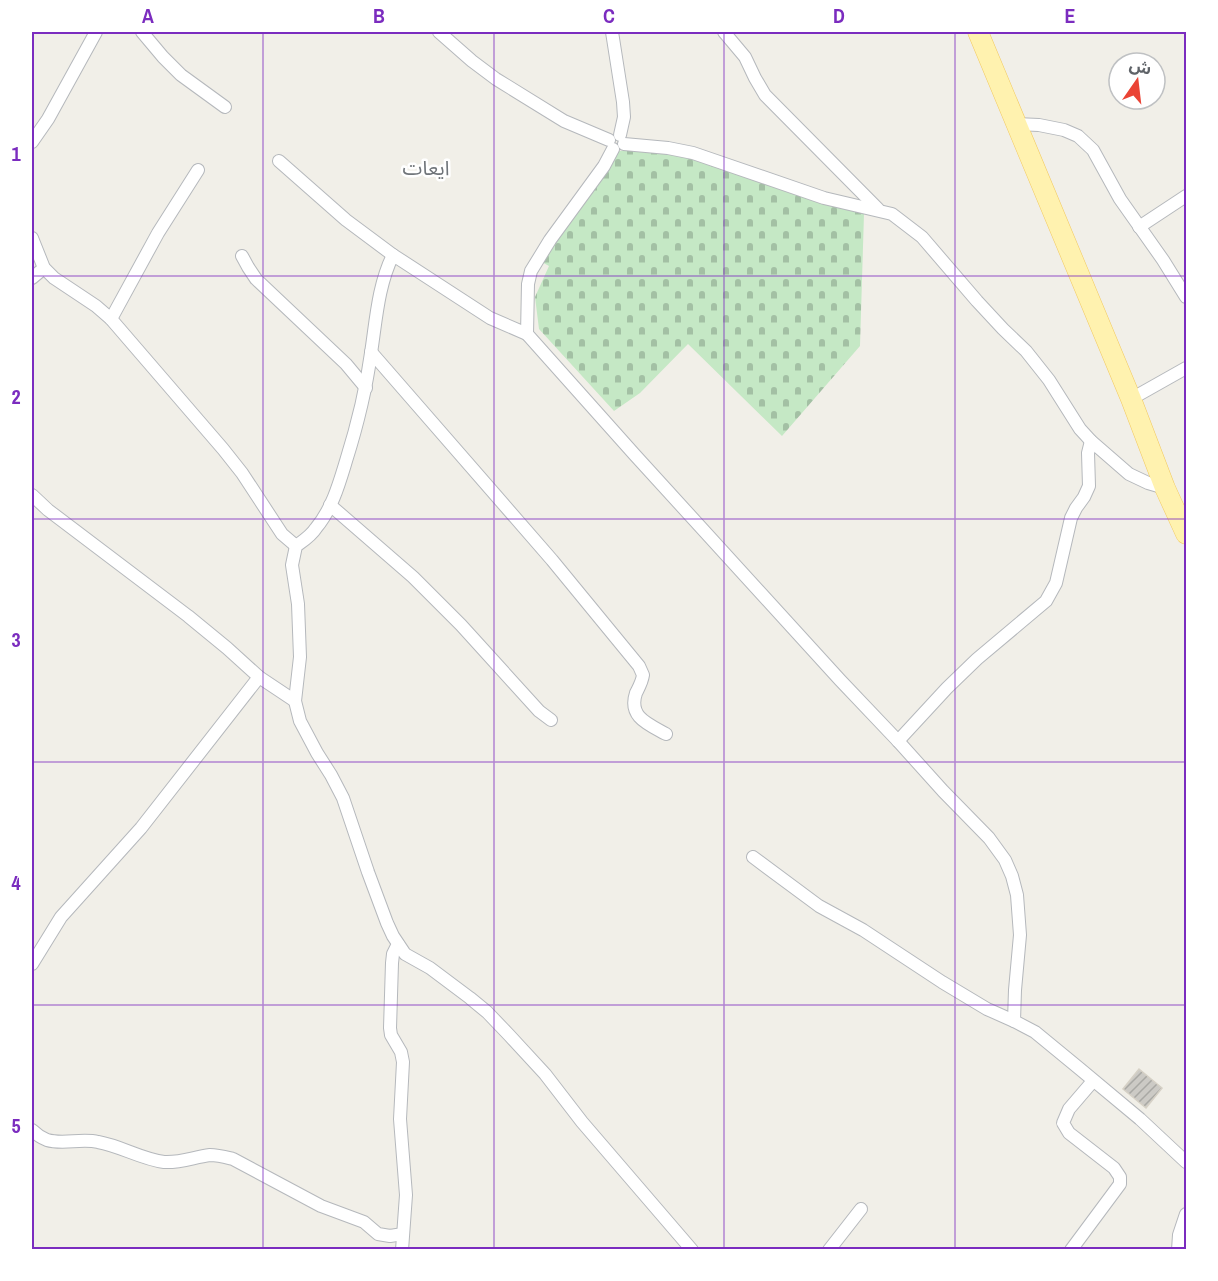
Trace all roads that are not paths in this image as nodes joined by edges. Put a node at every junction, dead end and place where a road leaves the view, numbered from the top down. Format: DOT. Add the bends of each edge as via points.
graph roads {
  1 [pos="96,32"];
  2 [pos="142,32"];
  3 [pos="439,32"];
  4 [pos="612,32"];
  5 [pos="724,32"];
  6 [pos="978,32"];
  7 [pos="225,107"];
  8 [pos="1016,124"];
  9 [pos="32,142"];
  10 [pos="617,142"];
  11 [pos="279,161"];
  12 [pos="198,170"];
  13 [pos="1186,196"];
  14 [pos="878,209"];
  15 [pos="1139,226"];
  16 [pos="32,238"];
  17 [pos="393,255"];
  18 [pos="242,256"];
  19 [pos="44,268"];
  20 [pos="32,278"];
  21 [pos="1186,297"];
  22 [pos="111,319"];
  23 [pos="527,333"];
  24 [pos="371,352"];
  25 [pos="1186,368"];
  26 [pos="366,388"];
  27 [pos="1131,399"];
  28 [pos="1091,441"];
  29 [pos="1165,488"];
  30 [pos="32,495"];
  31 [pos="330,505"];
  32 [pos="1185,528"];
  33 [pos="296,546"];
  34 [pos="259,677"];
  35 [pos="295,701"];
  36 [pos="551,720"];
  37 [pos="666,734"];
  38 [pos="898,741"];
  39 [pos="753,857"];
  40 [pos="398,944"];
  41 [pos="32,964"];
  42 [pos="1014,1021"];
  43 [pos="1093,1081"];
  44 [pos="32,1130"];
  45 [pos="1186,1162"];
  46 [pos="861,1209"];
  47 [pos="1186,1214"];
  48 [pos="403,1234"];
  49 [pos="402,1250"];
  50 [pos="692,1250"];
  51 [pos="830,1250"];
  52 [pos="1071,1250"];
  53 [pos="1178,1250"];
  1 -- 9 [label="street"];
  2 -- 7 [label="street" via="182,75"];
  3 -- 10 [label="street" via="496,79 564,121"];
  4 -- 10 [label="street" via="624,117"];
  5 -- 14 [label="street" via="745,57 765,95"];
  6 -- 8 [label="main road"];
  8 -- 15 [label="street" via="1052,127 1078,136 1093,150"];
  8 -- 27 [label="main road"];
  10 -- 14 [label="street" via="693,153 824,198"];
  10 -- 23 [label="street" via="531,271"];
  11 -- 17 [label="street"];
  12 -- 22 [label="street"];
  13 -- 15 [label="street"];
  14 -- 28 [label="street" via="892,214 922,237 1026,351"];
  15 -- 21 [label="street"];
  16 -- 19 [label="street"];
  17 -- 23 [label="street" via="490,318"];
  17 -- 24 [label="street" via="381,290"];
  18 -- 26 [label="street" via="256,279"];
  19 -- 20 [label="street"];
  19 -- 22 [label="street"];
  22 -- 33 [label="street" via="223,449 282,534"];
  23 -- 38 [label="street"];
  24 -- 26 [label="street"];
  24 -- 37 [label="street" via="639,666 643,675 636,694 636,712 641,720"];
  25 -- 27 [label="street"];
  26 -- 31 [label="street"];
  27 -- 29 [label="main road"];
  28 -- 29 [label="street" via="1129,474"];
  28 -- 38 [label="street" via="1089,486 1071,518 1052,592 947,688"];
  29 -- 32 [label="main road"];
  30 -- 34 [label="street" via="188,616"];
  31 -- 33 [label="street" via="316,528"];
  31 -- 36 [label="street" via="413,577"];
  33 -- 35 [label="street" via="292,565 300,657"];
  34 -- 35 [label="street"];
  34 -- 41 [label="street" via="141,828 61,917"];
  35 -- 40 [label="street" via="300,722 343,798"];
  38 -- 42 [label="street" via="989,838 1012,876 1020,935"];
  39 -- 42 [label="street" via="819,906 987,1009"];
  40 -- 48 [label="street" via="392,963 390,1028 403,1062"];
  40 -- 50 [label="street" via="405,954 430,968 487,1012 515,1041"];
  42 -- 43 [label="street" via="1035,1032"];
  43 -- 45 [label="street"];
  43 -- 52 [label="street" via="1069,1109 1064,1126 1114,1168 1120,1184"];
  44 -- 48 [label="street" via="55,1142 99,1142 164,1162 221,1155 321,1206 364,1222 378,1234"];
  46 -- 51 [label="street"];
  47 -- 53 [label="street"];
  48 -- 49 [label="street"];
}
